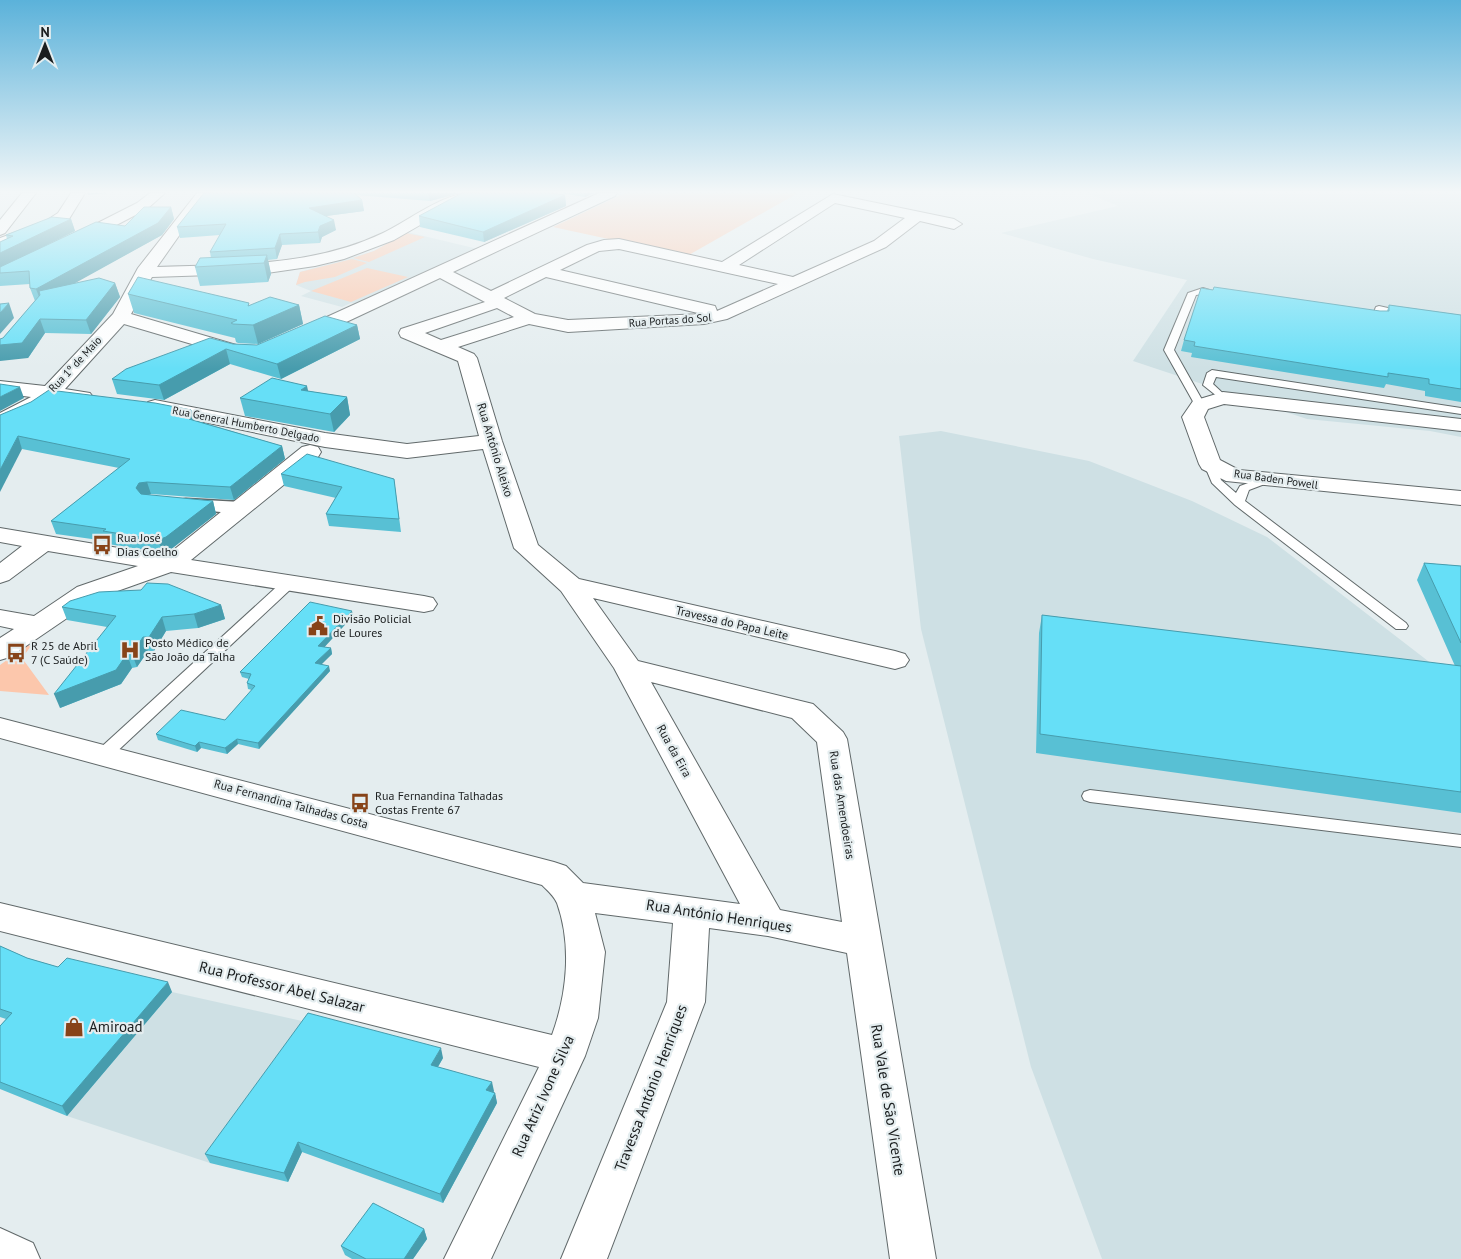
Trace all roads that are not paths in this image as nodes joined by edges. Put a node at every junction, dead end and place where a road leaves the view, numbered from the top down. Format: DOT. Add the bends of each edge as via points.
graph roads {
  1 [pos="176,252"];
  2 [pos="350,252"];
  3 [pos="484,252"];
  4 [pos="585,252"];
  5 [pos="653,252"];
  6 [pos="750,252"];
  7 [pos="863,252"];
  8 [pos="156,253"];
  9 [pos="725,268"];
  10 [pos="144,272"];
  11 [pos="441,272"];
  12 [pos="545,272"];
  13 [pos="796,283"];
  14 [pos="1232,296"];
  15 [pos="495,305"];
  16 [pos="727,314"];
  17 [pos="1357,314"];
  18 [pos="1415,314"];
  19 [pos="120,317"];
  20 [pos="529,318"];
  21 [pos="424,340"];
  22 [pos="284,344"];
  23 [pos="255,353"];
  24 [pos="0,387"];
  25 [pos="50,392"];
  26 [pos="1223,398"];
  27 [pos="100,399"];
  28 [pos="140,404"];
  29 [pos="1200,405"];
  30 [pos="1461,410"];
  31 [pos="0,421"];
  32 [pos="1461,425"];
  33 [pos="325,440"];
  34 [pos="491,441"];
  35 [pos="1210,464"];
  36 [pos="1266,480"];
  37 [pos="1461,498"];
  38 [pos="169,502"];
  39 [pos="1239,502"];
  40 [pos="241,508"];
  41 [pos="0,535"];
  42 [pos="43,542"];
  43 [pos="172,563"];
  44 [pos="0,575"];
  45 [pos="288,584"];
  46 [pos="570,585"];
  47 [pos="424,604"];
  48 [pos="0,618"];
  49 [pos="38,625"];
  50 [pos="1401,626"];
  51 [pos="0,651"];
  52 [pos="895,660"];
  53 [pos="628,667"];
  54 [pos="0,728"];
  55 [pos="104,754"];
  56 [pos="1090,796"];
  57 [pos="1461,841"];
  58 [pos="573,896"];
  59 [pos="692,911"];
  60 [pos="0,917"];
  61 [pos="768,922"];
  62 [pos="864,941"];
  63 [pos="565,1056"];
  64 [pos="0,1251"];
  65 [pos="17,1259"];
  66 [pos="467,1259"];
  67 [pos="584,1259"];
  68 [pos="913,1259"];
  1 -- 8 [label="street"];
  2 -- 10 [label="street" via="285,266"];
  3 -- 11 [label="street"];
  4 -- 12 [label="street"];
  5 -- 9 [label="street"];
  6 -- 9 [label="street"];
  7 -- 13 [label="street, Rua Portas do Sol"];
  8 -- 10 [label="street, Rua 1º de Maio"];
  9 -- 13 [label="street"];
  10 -- 19 [label="street, Rua 1º de Maio"];
  11 -- 15 [label="street, Rua Portas do Sol"];
  11 -- 22 [label="street"];
  12 -- 15 [label="street"];
  12 -- 16 [label="street"];
  13 -- 16 [label="street, Rua Portas do Sol"];
  14 -- 29 [label="lane" via="1192,293 1169,350"];
  15 -- 20 [label="street, Rua Portas do Sol"];
  15 -- 21 [label="street"];
  16 -- 20 [label="street, Rua Portas do Sol" via="704,319 568,326"];
  17 -- 18 [label="lane" via="1376,317 1379,309"];
  19 -- 23 [label="street" via="237,351"];
  19 -- 25 [label="street, Rua 1º de Maio"];
  20 -- 21 [label="street"];
  21 -- 34 [label="street, Rua António Aleixo" via="467,358"];
  24 -- 25 [label="street"];
  25 -- 27 [label="street"];
  25 -- 31 [label="street, Rua 1º de Maio" via="28,408"];
  26 -- 29 [label="street"];
  26 -- 30 [label="lane" via="1208,385 1212,372"];
  26 -- 32 [label="street"];
  28 -- 33 [label="street, Rua General Humberto Delgado"];
  29 -- 35 [label="street" via="1193,417"];
  33 -- 34 [label="street, Rua General Humberto Delgado" via="407,451"];
  33 -- 40 [label="street"];
  34 -- 46 [label="street, Rua António Aleixo" via="527,548"];
  35 -- 36 [label="street, Rua Baden Powell" via="1234,476"];
  35 -- 39 [label="lane" via="1216,481"];
  36 -- 37 [label="street, Rua Baden Powell"];
  36 -- 39 [label="lane" via="1244,488"];
  38 -- 40 [label="street"];
  39 -- 50 [label="lane"];
  40 -- 43 [label="street"];
  41 -- 42 [label="street"];
  42 -- 43 [label="street"];
  42 -- 44 [label="street"];
  43 -- 45 [label="street"];
  43 -- 49 [label="street" via="86,592"];
  45 -- 47 [label="street"];
  45 -- 55 [label="lane"];
  46 -- 52 [label="street, Travessa do Papa Leite"];
  46 -- 53 [label="street, Rua da Eira"];
  48 -- 49 [label="street"];
  49 -- 51 [label="street"];
  53 -- 61 [label="street, Rua da Eira"];
  53 -- 62 [label="street, Rua das Amendoeiras" via="802,711 832,739"];
  54 -- 55 [label="street, Rua Fernandina Talhadas Costa"];
  55 -- 58 [label="street, Rua Fernandina Talhadas Costa" via="554,875"];
  56 -- 57 [label="lane"];
  58 -- 59 [label="street, Rua António Henriques"];
  58 -- 63 [label="street, Rua Atriz Ivone Silva" via="586,952 578,1018"];
  59 -- 61 [label="street, Rua António Henriques"];
  59 -- 67 [label="street, Travessa António Henriques" via="686,1002"];
  60 -- 63 [label="street, Rua Professor Abel Salazar"];
  61 -- 62 [label="street, Rua António Henriques"];
  62 -- 68 [label="street, Rua Vale de São Vicente"];
  63 -- 66 [label="street, Rua Atriz Ivone Silva"];
  64 -- 65 [label="street"];
}
